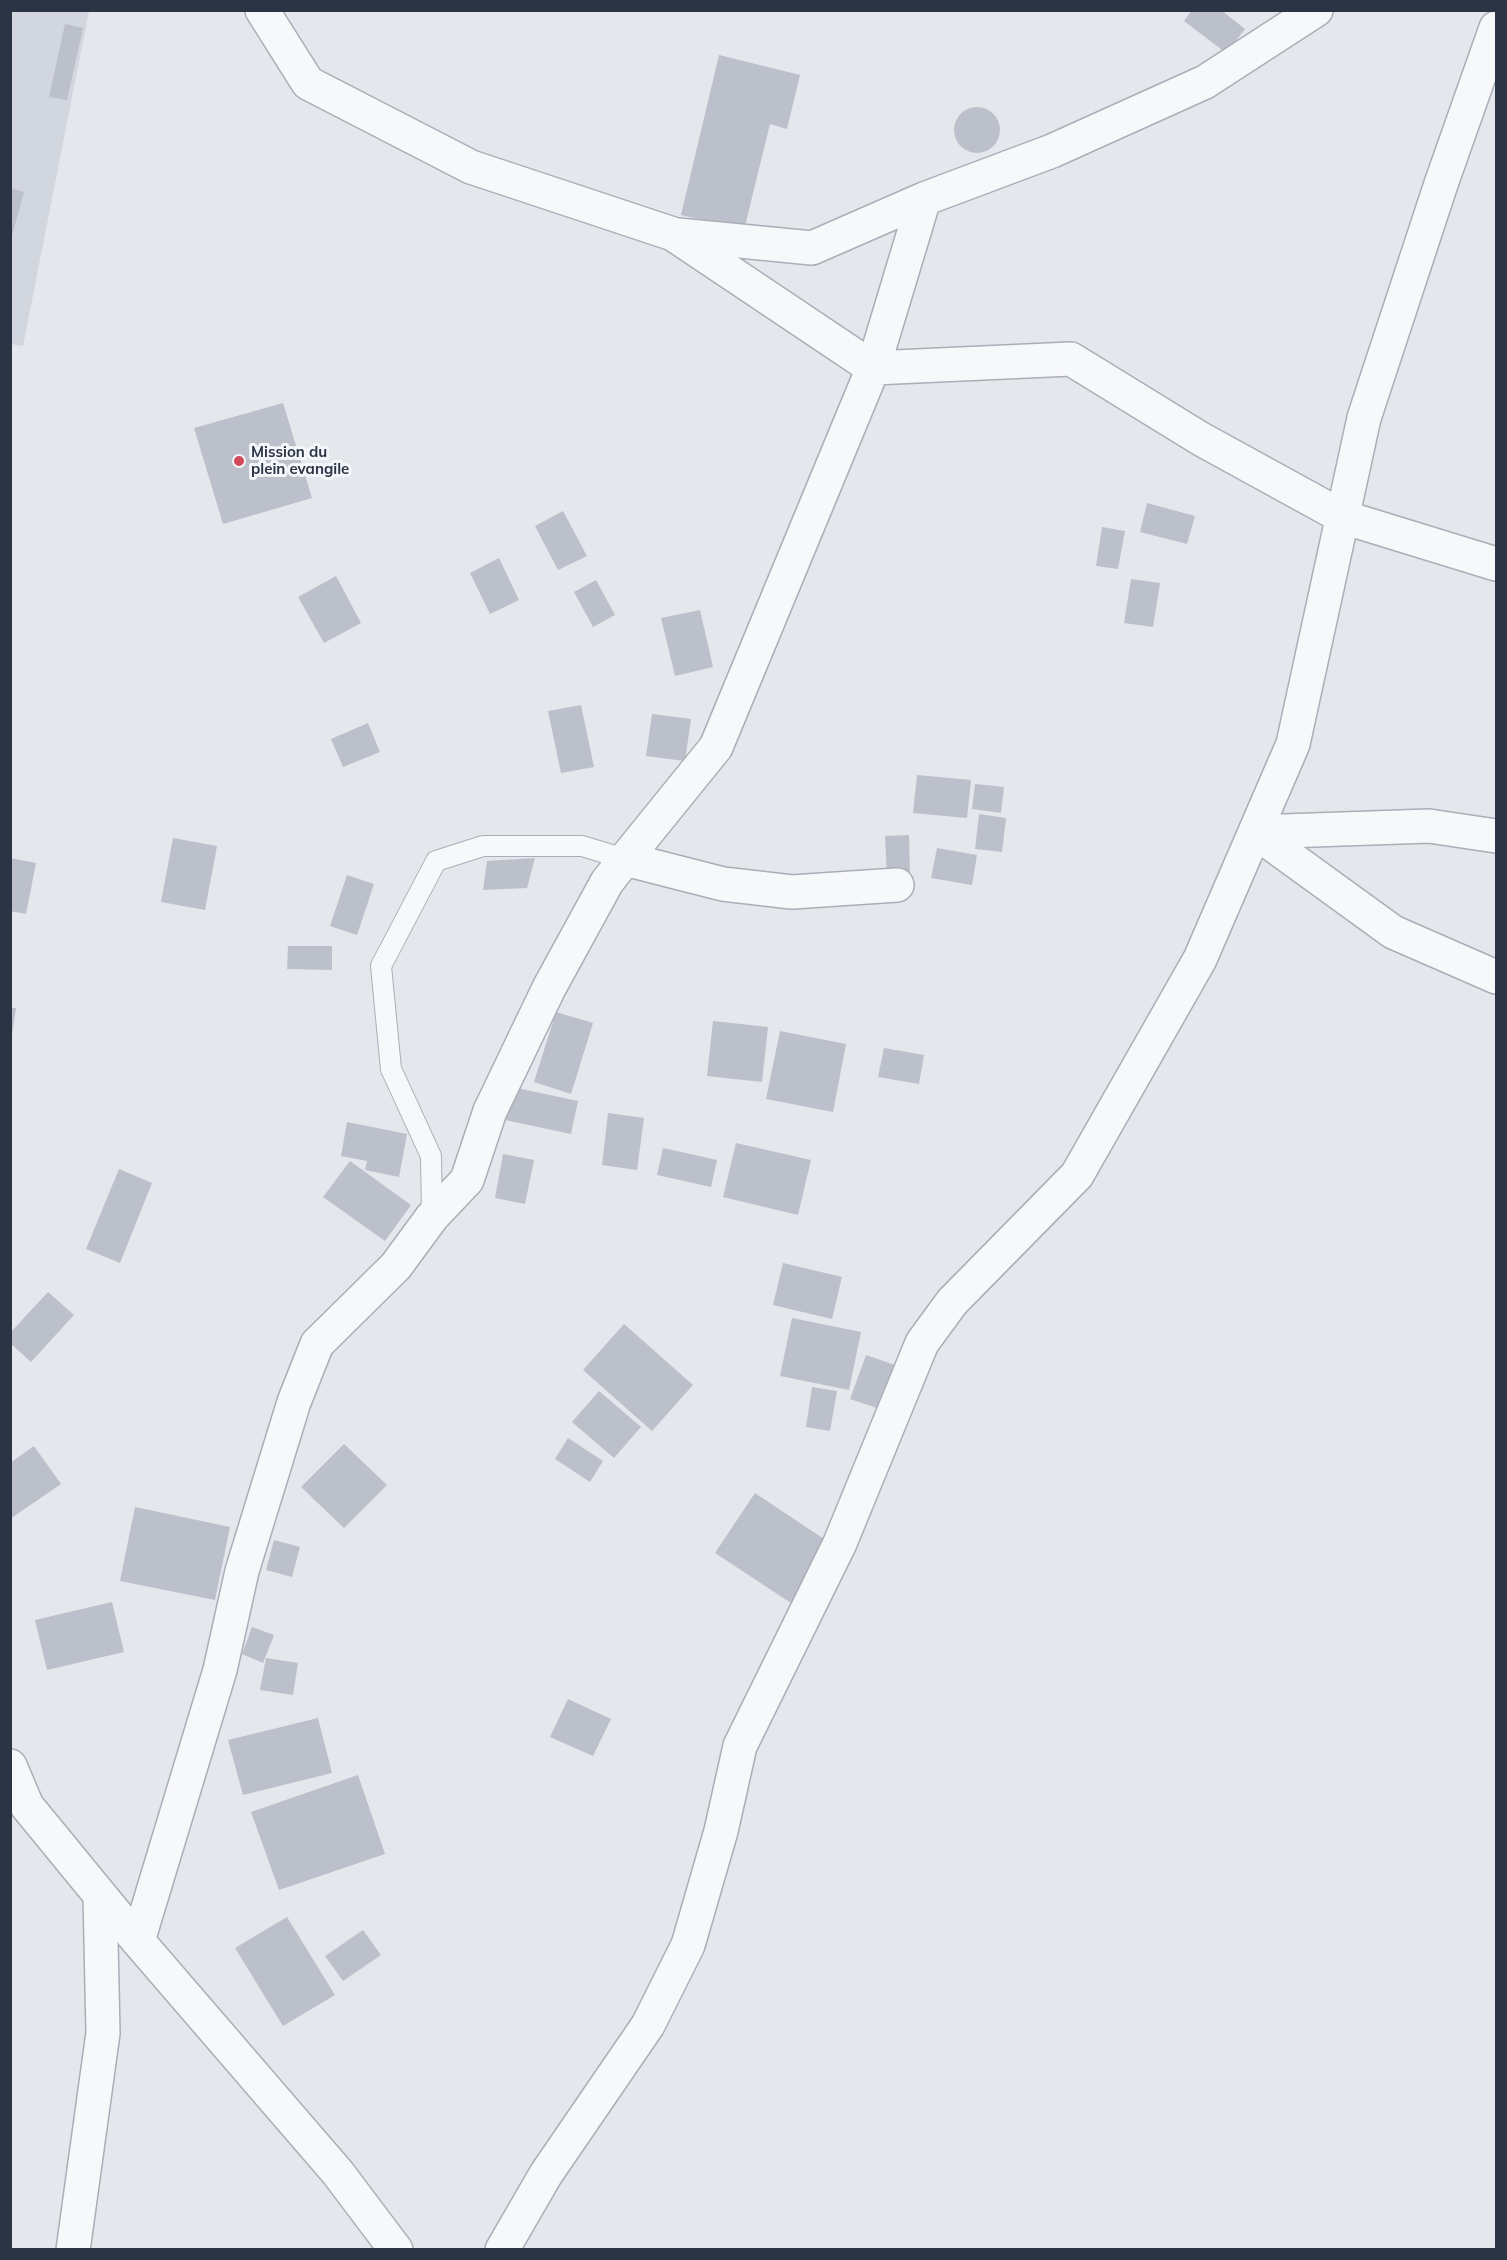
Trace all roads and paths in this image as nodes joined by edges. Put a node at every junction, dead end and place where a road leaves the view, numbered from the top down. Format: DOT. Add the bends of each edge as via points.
graph roads {
  1 [pos="262,10"];
  2 [pos="1316,10"];
  3 [pos="1497,28"];
  4 [pos="924,199"];
  5 [pos="673,234"];
  6 [pos="873,368"];
  7 [pos="1343,517"];
  8 [pos="1497,564"];
  9 [pos="1255,832"];
  10 [pos="1497,836"];
  11 [pos="616,871"];
  12 [pos="897,885"];
  13 [pos="1497,977"];
  14 [pos="432,1217"];
  15 [pos="10,1766"];
  16 [pos="100,1895"];
  17 [pos="138,1941"];
  18 [pos="73,2250"];
  19 [pos="396,2250"];
  20 [pos="502,2250"];
  1 -- 5 [label="street" via="308,83 471,167"];
  2 -- 4 [label="street" via="1205,82 1052,151"];
  3 -- 7 [label="street" via="1364,418"];
  4 -- 5 [label="street" via="812,248"];
  4 -- 6 [label="street"];
  5 -- 6 [label="street"];
  6 -- 7 [label="street" via="1071,359 1201,439"];
  6 -- 11 [label="street" via="716,747"];
  7 -- 8 [label="street"];
  7 -- 9 [label="street" via="1293,744"];
  9 -- 10 [label="street" via="1430,826"];
  9 -- 13 [label="street" via="1393,932"];
  9 -- 20 [label="street" via="1200,959 1077,1175 952,1302 922,1343 840,1543 740,1746 721,1831 688,1945 648,2025 546,2174"];
  11 -- 12 [label="street" via="792,892"];
  11 -- 14 [label="street" via="549,988 495,1101 466,1180"];
  11 -- 14 [label="lane" via="582,846 483,846 436,861 381,966 391,1069 431,1156"];
  14 -- 17 [label="street" via="396,1266 317,1344 294,1402 242,1571 220,1670"];
  15 -- 16 [label="street" via="27,1806"];
  16 -- 17 [label="street"];
  16 -- 18 [label="street" via="103,2033"];
  17 -- 19 [label="street" via="338,2173"];
}
